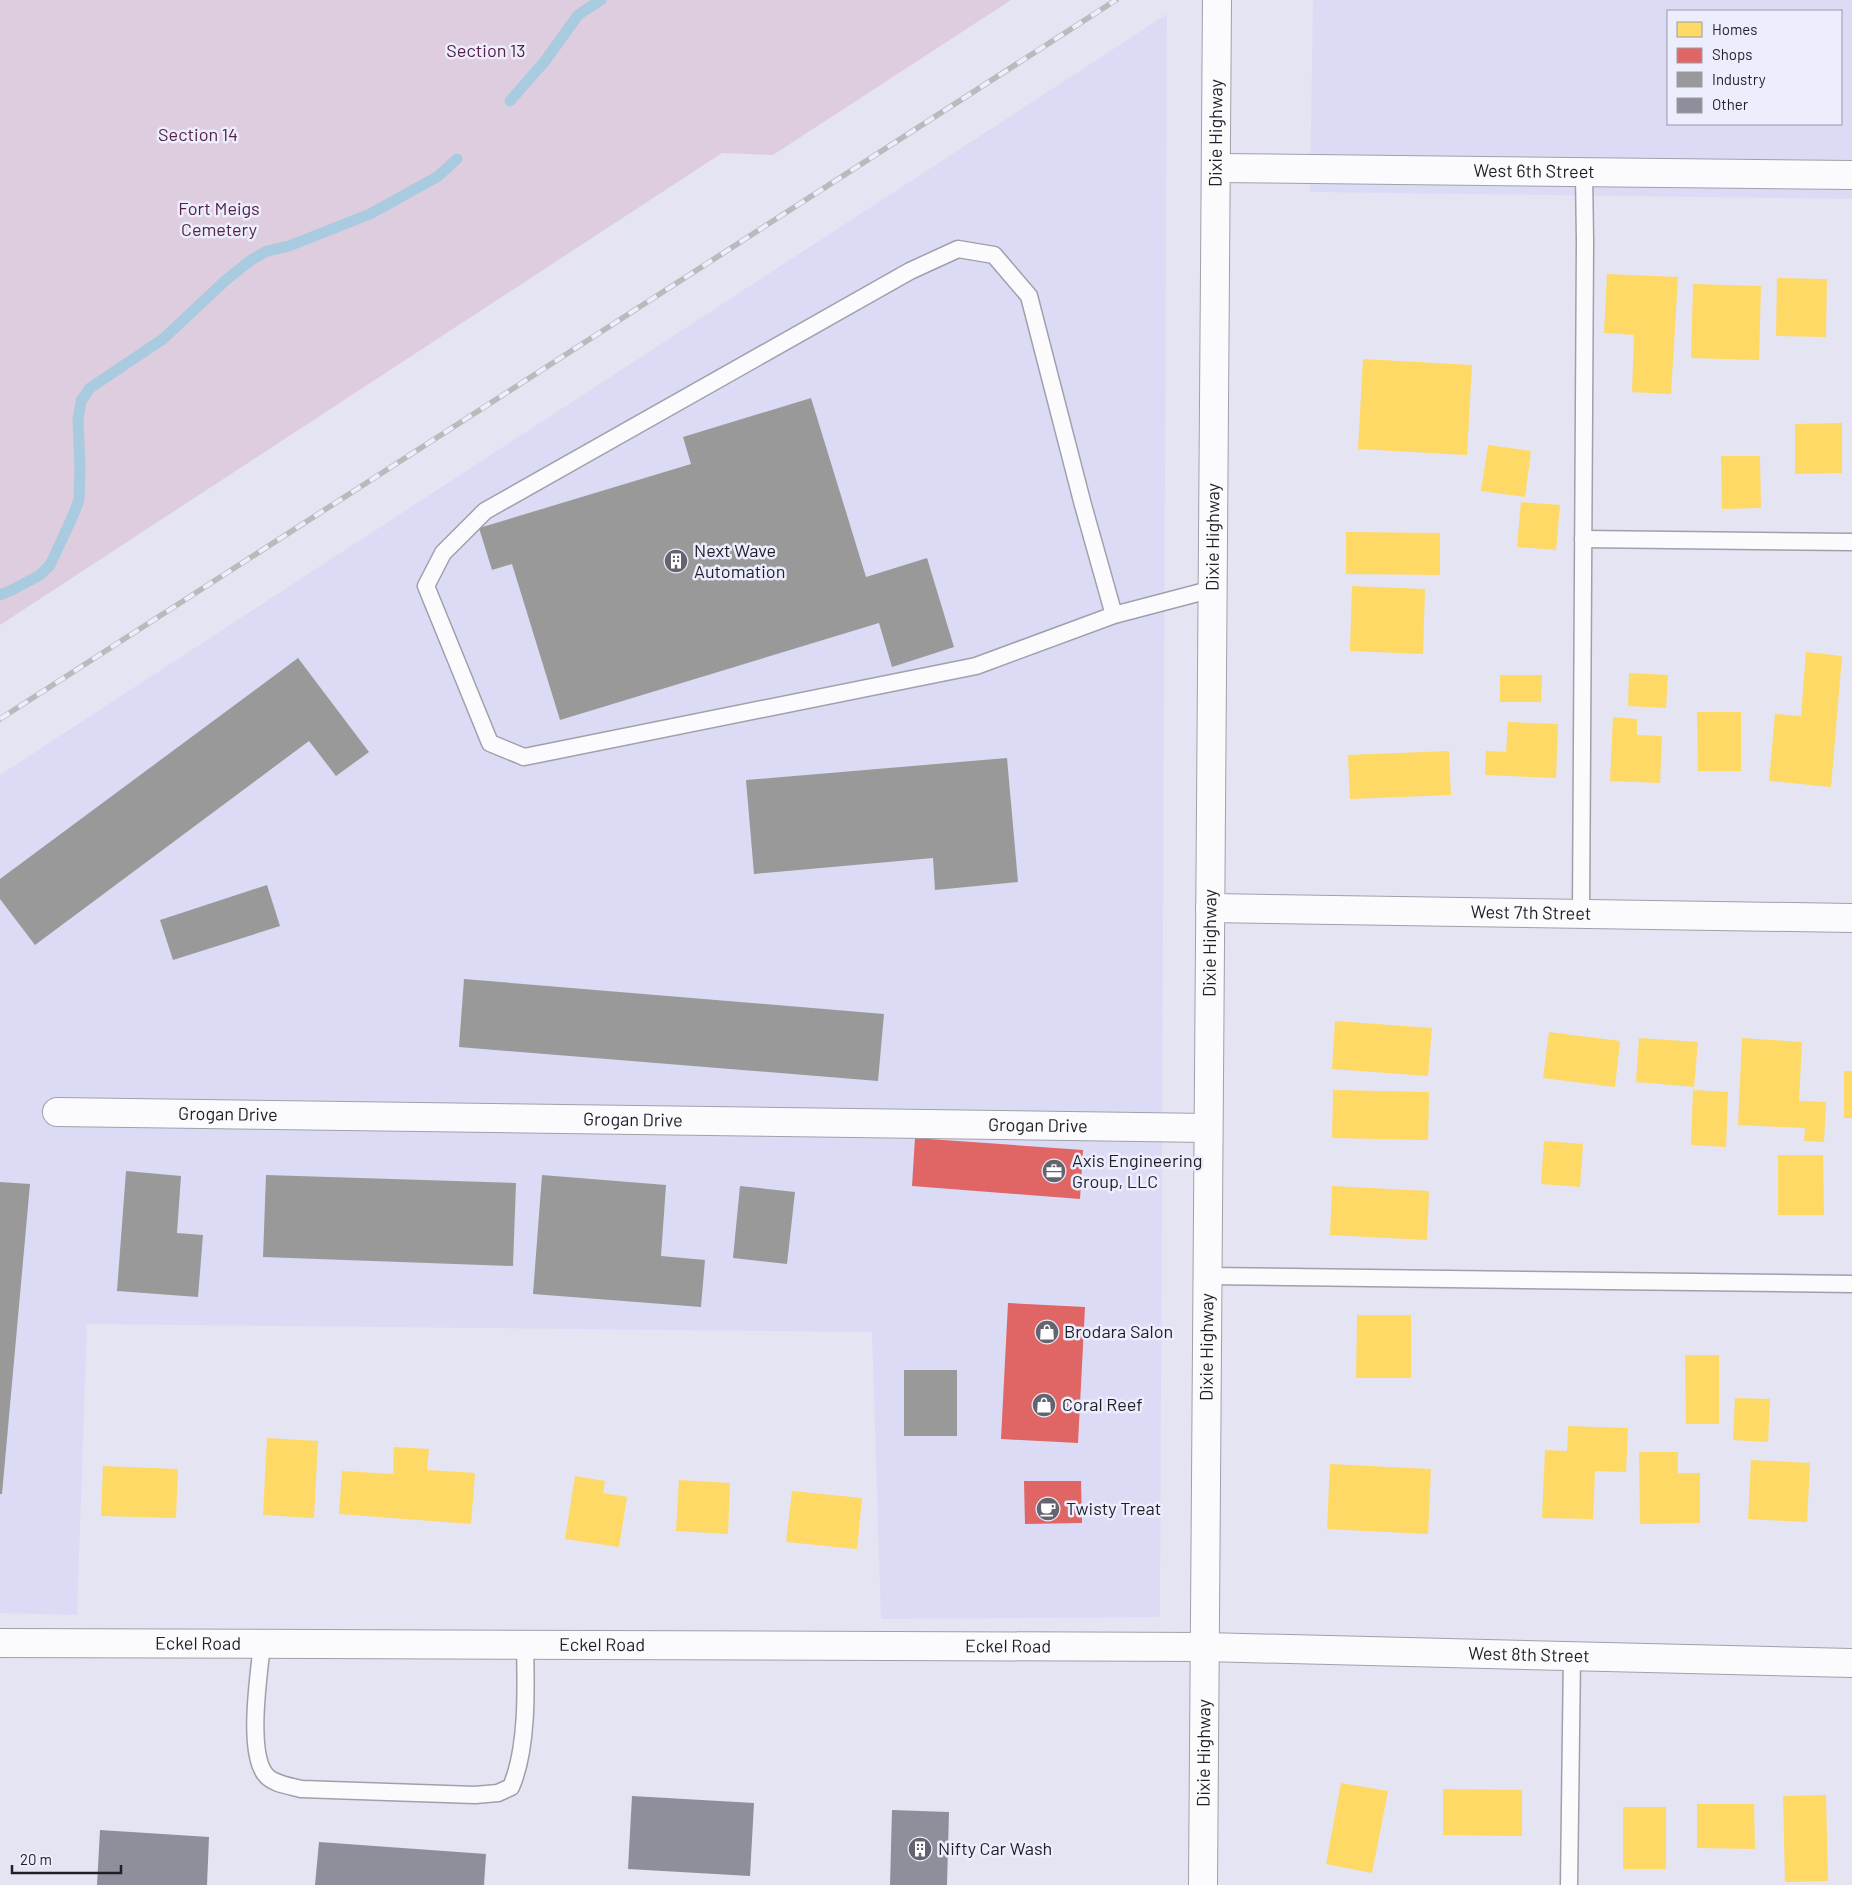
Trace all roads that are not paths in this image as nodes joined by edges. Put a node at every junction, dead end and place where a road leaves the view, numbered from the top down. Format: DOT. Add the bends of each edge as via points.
graph roads {
  1 [pos="1217,0"];
  2 [pos="1216,168"];
  3 [pos="1584,173"];
  4 [pos="1852,175"];
  5 [pos="1583,539"];
  6 [pos="1852,542"];
  7 [pos="1213,589"];
  8 [pos="1114,615"];
  9 [pos="1210,908"];
  10 [pos="1581,914"];
  11 [pos="1852,918"];
  12 [pos="57,1112"];
  13 [pos="1208,1128"];
  14 [pos="1207,1276"];
  15 [pos="1852,1284"];
  16 [pos="0,1643"];
  17 [pos="262,1644"];
  18 [pos="525,1644"];
  19 [pos="1205,1647"];
  20 [pos="1572,1656"];
  21 [pos="1852,1663"];
  22 [pos="1203,1885"];
  23 [pos="1569,1885"];
  1 -- 2 [label="street, Dixie Highway"];
  2 -- 3 [label="street, West 6th Street"];
  2 -- 7 [label="street, Dixie Highway"];
  3 -- 4 [label="street, West 6th Street"];
  3 -- 5 [label="lane"];
  5 -- 6 [label="lane"];
  5 -- 10 [label="lane"];
  7 -- 8 [label="lane"];
  7 -- 9 [label="street, Dixie Highway"];
  8 -- 8 [label="lane" via="976,666 524,757 490,743 426,586 443,553 485,512 910,271 958,249 994,255 1029,296"];
  9 -- 10 [label="street, West 7th Street"];
  9 -- 13 [label="street, Dixie Highway"];
  10 -- 11 [label="street, West 7th Street"];
  12 -- 13 [label="street, Grogan Drive"];
  13 -- 14 [label="street, Dixie Highway"];
  14 -- 15 [label="lane"];
  14 -- 19 [label="street, Dixie Highway"];
  16 -- 17 [label="street, Eckel Road"];
  17 -- 18 [label="street, Eckel Road"];
  17 -- 18 [label="lane" via="254,1727 260,1764 266,1775 278,1783 300,1789 475,1795 511,1788 518,1772 527,1694"];
  18 -- 19 [label="street, Eckel Road"];
  19 -- 20 [label="street, West 8th Street"];
  19 -- 22 [label="street, Dixie Highway"];
  20 -- 21 [label="street, West 8th Street"];
  20 -- 23 [label="lane"];
}
